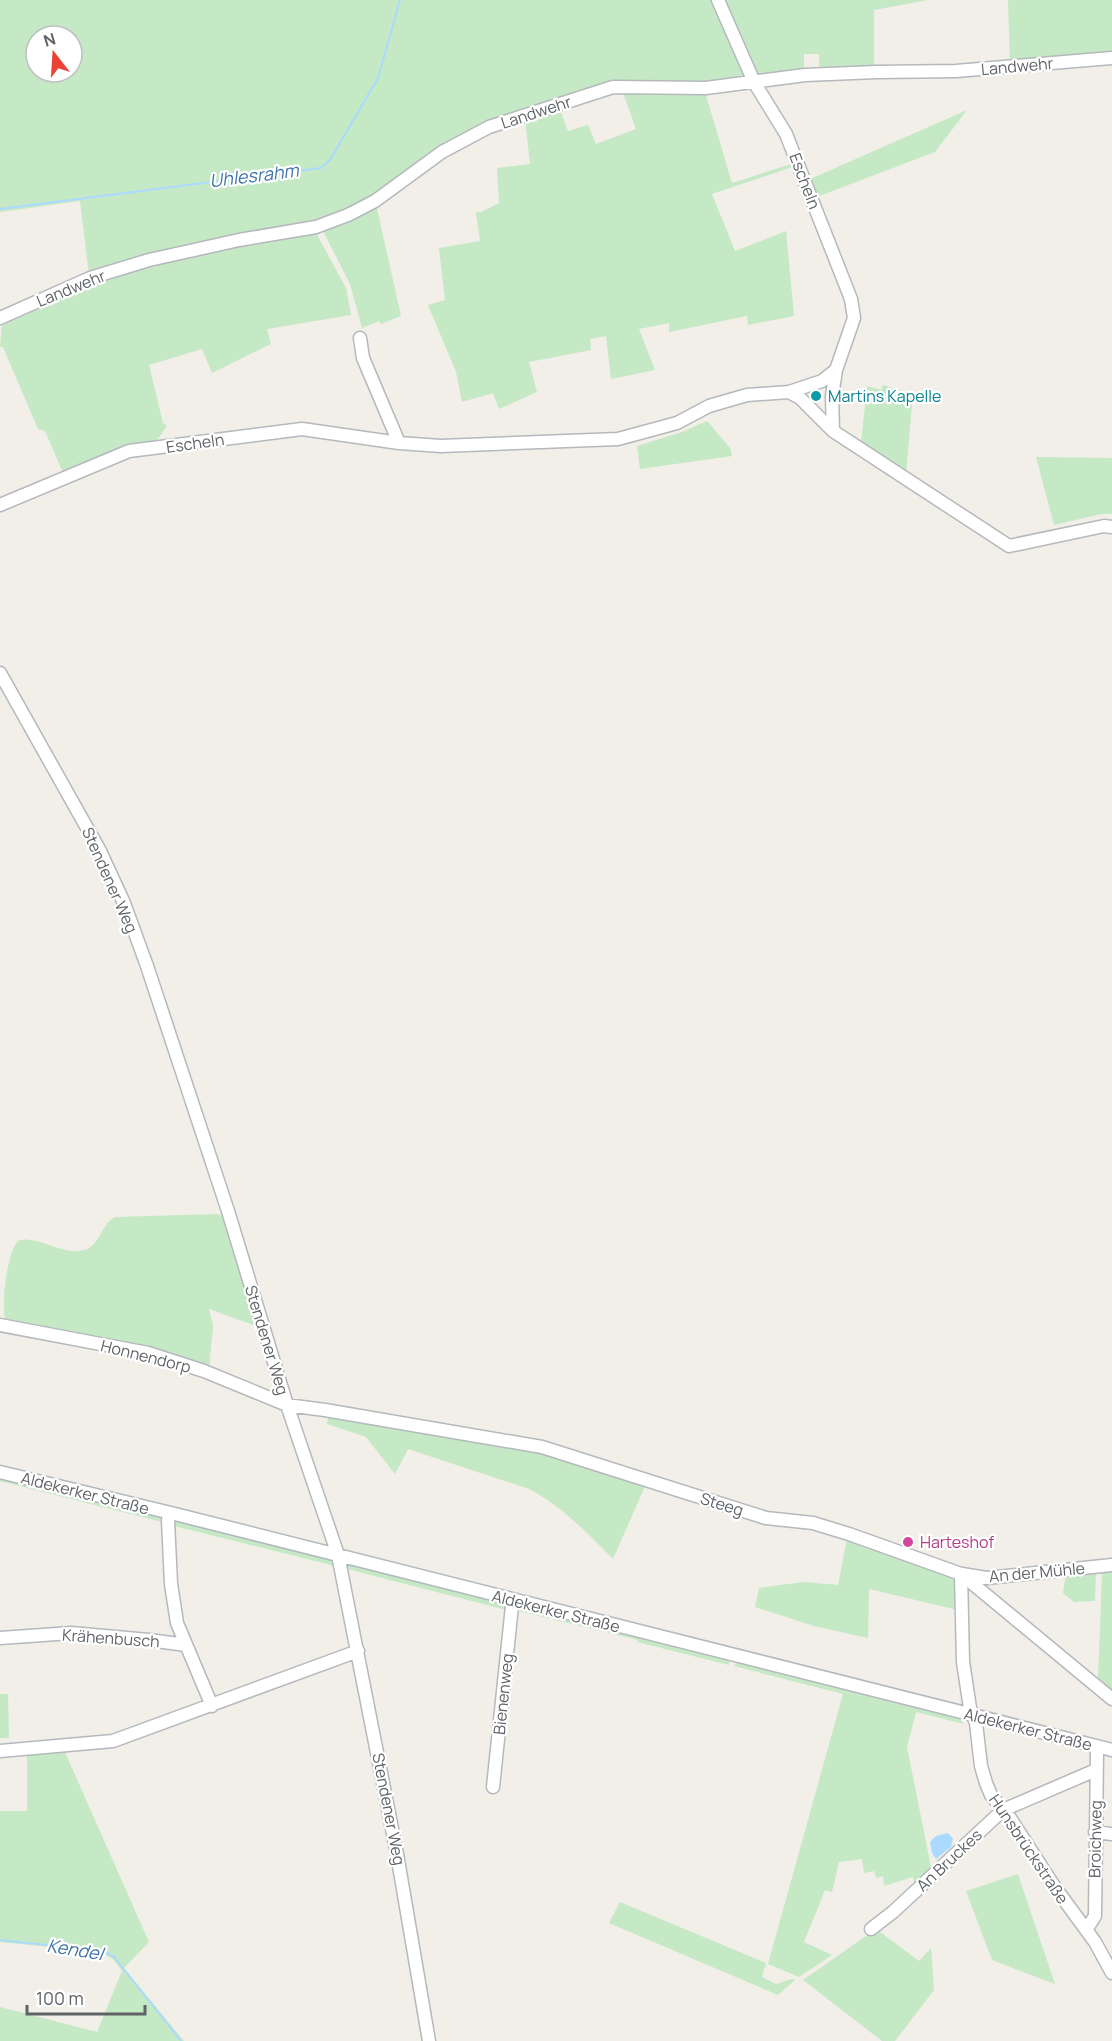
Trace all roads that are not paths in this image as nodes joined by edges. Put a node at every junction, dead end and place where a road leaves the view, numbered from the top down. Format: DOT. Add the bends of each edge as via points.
graph roads {
  1 [pos="718,0"];
  2 [pos="1112,58"];
  3 [pos="754,82"];
  4 [pos="0,318"];
  5 [pos="360,338"];
  6 [pos="836,370"];
  7 [pos="789,392"];
  8 [pos="833,431"];
  9 [pos="399,442"];
  10 [pos="0,506"];
  11 [pos="1112,527"];
  12 [pos="0,673"];
  13 [pos="0,1325"];
  14 [pos="287,1405"];
  15 [pos="0,1472"];
  16 [pos="171,1513"];
  17 [pos="338,1555"];
  18 [pos="1112,1565"];
  19 [pos="961,1574"];
  20 [pos="515,1601"];
  21 [pos="0,1638"];
  22 [pos="186,1645"];
  23 [pos="358,1651"];
  24 [pos="1112,1699"];
  25 [pos="212,1706"];
  26 [pos="973,1715"];
  27 [pos="1095,1746"];
  28 [pos="1112,1750"];
  29 [pos="0,1751"];
  30 [pos="1096,1770"];
  31 [pos="493,1787"];
  32 [pos="1004,1810"];
  33 [pos="1095,1832"];
  34 [pos="1112,1834"];
  35 [pos="871,1929"];
  36 [pos="1086,1930"];
  37 [pos="1112,1973"];
  38 [pos="429,2041"];
  1 -- 3 [label="street, Escheln"];
  2 -- 3 [label="street, Landwehr" via="956,71 805,75"];
  3 -- 4 [label="street, Landwehr" via="706,88 613,87 489,127 442,152 375,201 348,215 316,227 149,260 90,278"];
  3 -- 6 [label="street, Escheln" via="786,134 851,299 854,318"];
  5 -- 9 [label="street" via="363,357"];
  6 -- 7 [label="street, Escheln" via="822,381"];
  6 -- 8 [label="street, Escheln"];
  7 -- 8 [label="street"];
  7 -- 9 [label="street, Escheln" via="747,395 709,406 677,423 618,439 441,446"];
  8 -- 11 [label="street" via="1009,546"];
  9 -- 10 [label="street, Escheln" via="302,429 129,451"];
  12 -- 14 [label="street, Stendener Weg" via="100,851 124,903 228,1211"];
  13 -- 14 [label="street, Honnendorp" via="148,1353"];
  14 -- 17 [label="street, Stendener Weg"];
  14 -- 19 [label="street, Steeg" via="542,1447 766,1518 813,1523"];
  15 -- 16 [label="street, Aldekerker Straße"];
  16 -- 17 [label="street, Aldekerker Straße"];
  16 -- 22 [label="street, Krähenbusch" via="171,1584 177,1623"];
  17 -- 20 [label="street, Aldekerker Straße"];
  17 -- 23 [label="street, Stendener Weg"];
  18 -- 19 [label="street, An der Mühle" via="987,1578"];
  19 -- 24 [label="street, Steeg"];
  19 -- 26 [label="street, Hunsbrückstraße" via="963,1662"];
  20 -- 26 [label="street, Aldekerker Straße"];
  20 -- 31 [label="street, Bienenweg"];
  21 -- 22 [label="street, Krähenbusch" via="71,1633"];
  22 -- 25 [label="street, Krähenbusch"];
  23 -- 25 [label="street"];
  23 -- 38 [label="street, Stendener Weg"];
  25 -- 29 [label="street" via="113,1741"];
  26 -- 27 [label="street, Aldekerker Straße"];
  26 -- 32 [label="street, Hunsbrückstraße" via="983,1774 991,1795"];
  27 -- 28 [label="street, Aldekerker Straße"];
  27 -- 30 [label="street, Broichweg"];
  30 -- 32 [label="street, An Bruckes"];
  30 -- 33 [label="street, Broichweg"];
  32 -- 35 [label="street, An Bruckes"];
  32 -- 36 [label="street, Hunsbrückstraße"];
  33 -- 34 [label="street"];
  33 -- 36 [label="street, Broichweg" via="1095,1916"];
  36 -- 37 [label="street, Hunsbrückstraße"];
}
